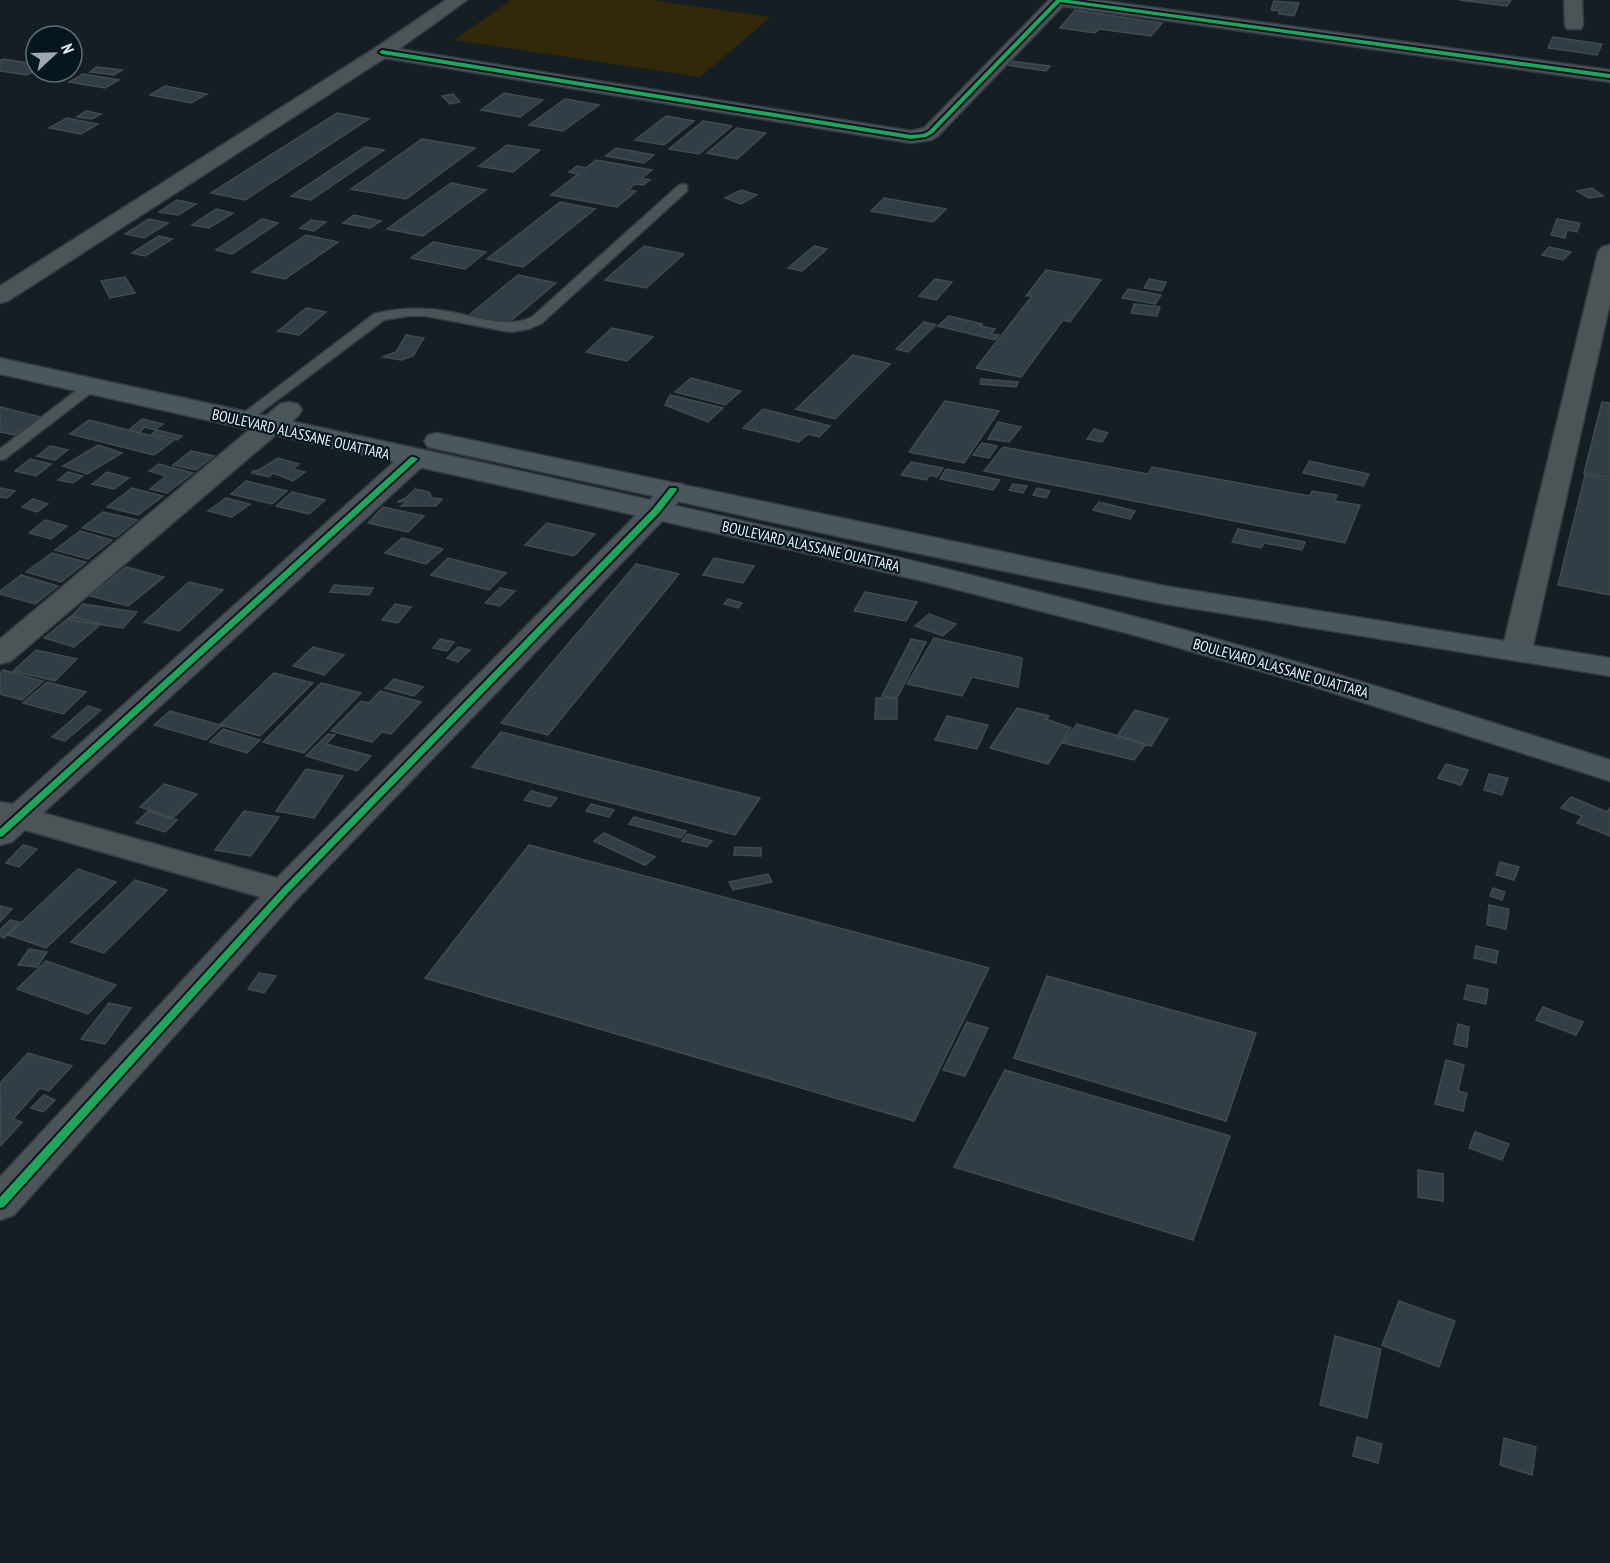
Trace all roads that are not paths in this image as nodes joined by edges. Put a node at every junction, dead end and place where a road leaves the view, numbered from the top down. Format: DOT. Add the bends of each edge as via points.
graph roads {
  1 [pos="458,0"];
  2 [pos="1059,0"];
  3 [pos="1573,0"];
  4 [pos="1574,26"];
  5 [pos="382,52"];
  6 [pos="1610,76"];
  7 [pos="683,188"];
  8 [pos="1610,252"];
  9 [pos="0,296"];
  10 [pos="0,343"];
  11 [pos="0,366"];
  12 [pos="91,386"];
  13 [pos="274,413"];
  14 [pos="0,456"];
  15 [pos="414,459"];
  16 [pos="664,501"];
  17 [pos="1517,650"];
  18 [pos="0,655"];
  19 [pos="1610,667"];
  20 [pos="1610,771"];
  21 [pos="6,820"];
  22 [pos="284,892"];
  23 [pos="0,1204"];
  1 -- 5 [label="street"];
  2 -- 5 [label="street" via="924,136"];
  2 -- 6 [label="street"];
  3 -- 4 [label="street"];
  5 -- 9 [label="street"];
  7 -- 13 [label="lane" via="537,320 510,328 410,310 393,311 379,317"];
  8 -- 17 [label="street"];
  10 -- 13 [label="main road, BOULEVARD ALASSANE OUATTARA"];
  11 -- 12 [label="main road, BOULEVARD ALASSANE OUATTARA"];
  12 -- 13 [label="main road, BOULEVARD ALASSANE OUATTARA" via="240,421"];
  12 -- 14 [label="lane"];
  13 -- 15 [label="main road, BOULEVARD ALASSANE OUATTARA"];
  13 -- 16 [label="main road, BOULEVARD ALASSANE OUATTARA"];
  13 -- 18 [label="street"];
  15 -- 16 [label="main road, BOULEVARD ALASSANE OUATTARA"];
  15 -- 21 [label="street"];
  16 -- 17 [label="main road, BOULEVARD ALASSANE OUATTARA" via="976,556 1167,595"];
  16 -- 20 [label="main road, BOULEVARD ALASSANE OUATTARA" via="1145,628 1313,676"];
  16 -- 22 [label="street"];
  17 -- 19 [label="main road, BOULEVARD ALASSANE OUATTARA"];
  21 -- 22 [label="street"];
  22 -- 23 [label="street"];
}
